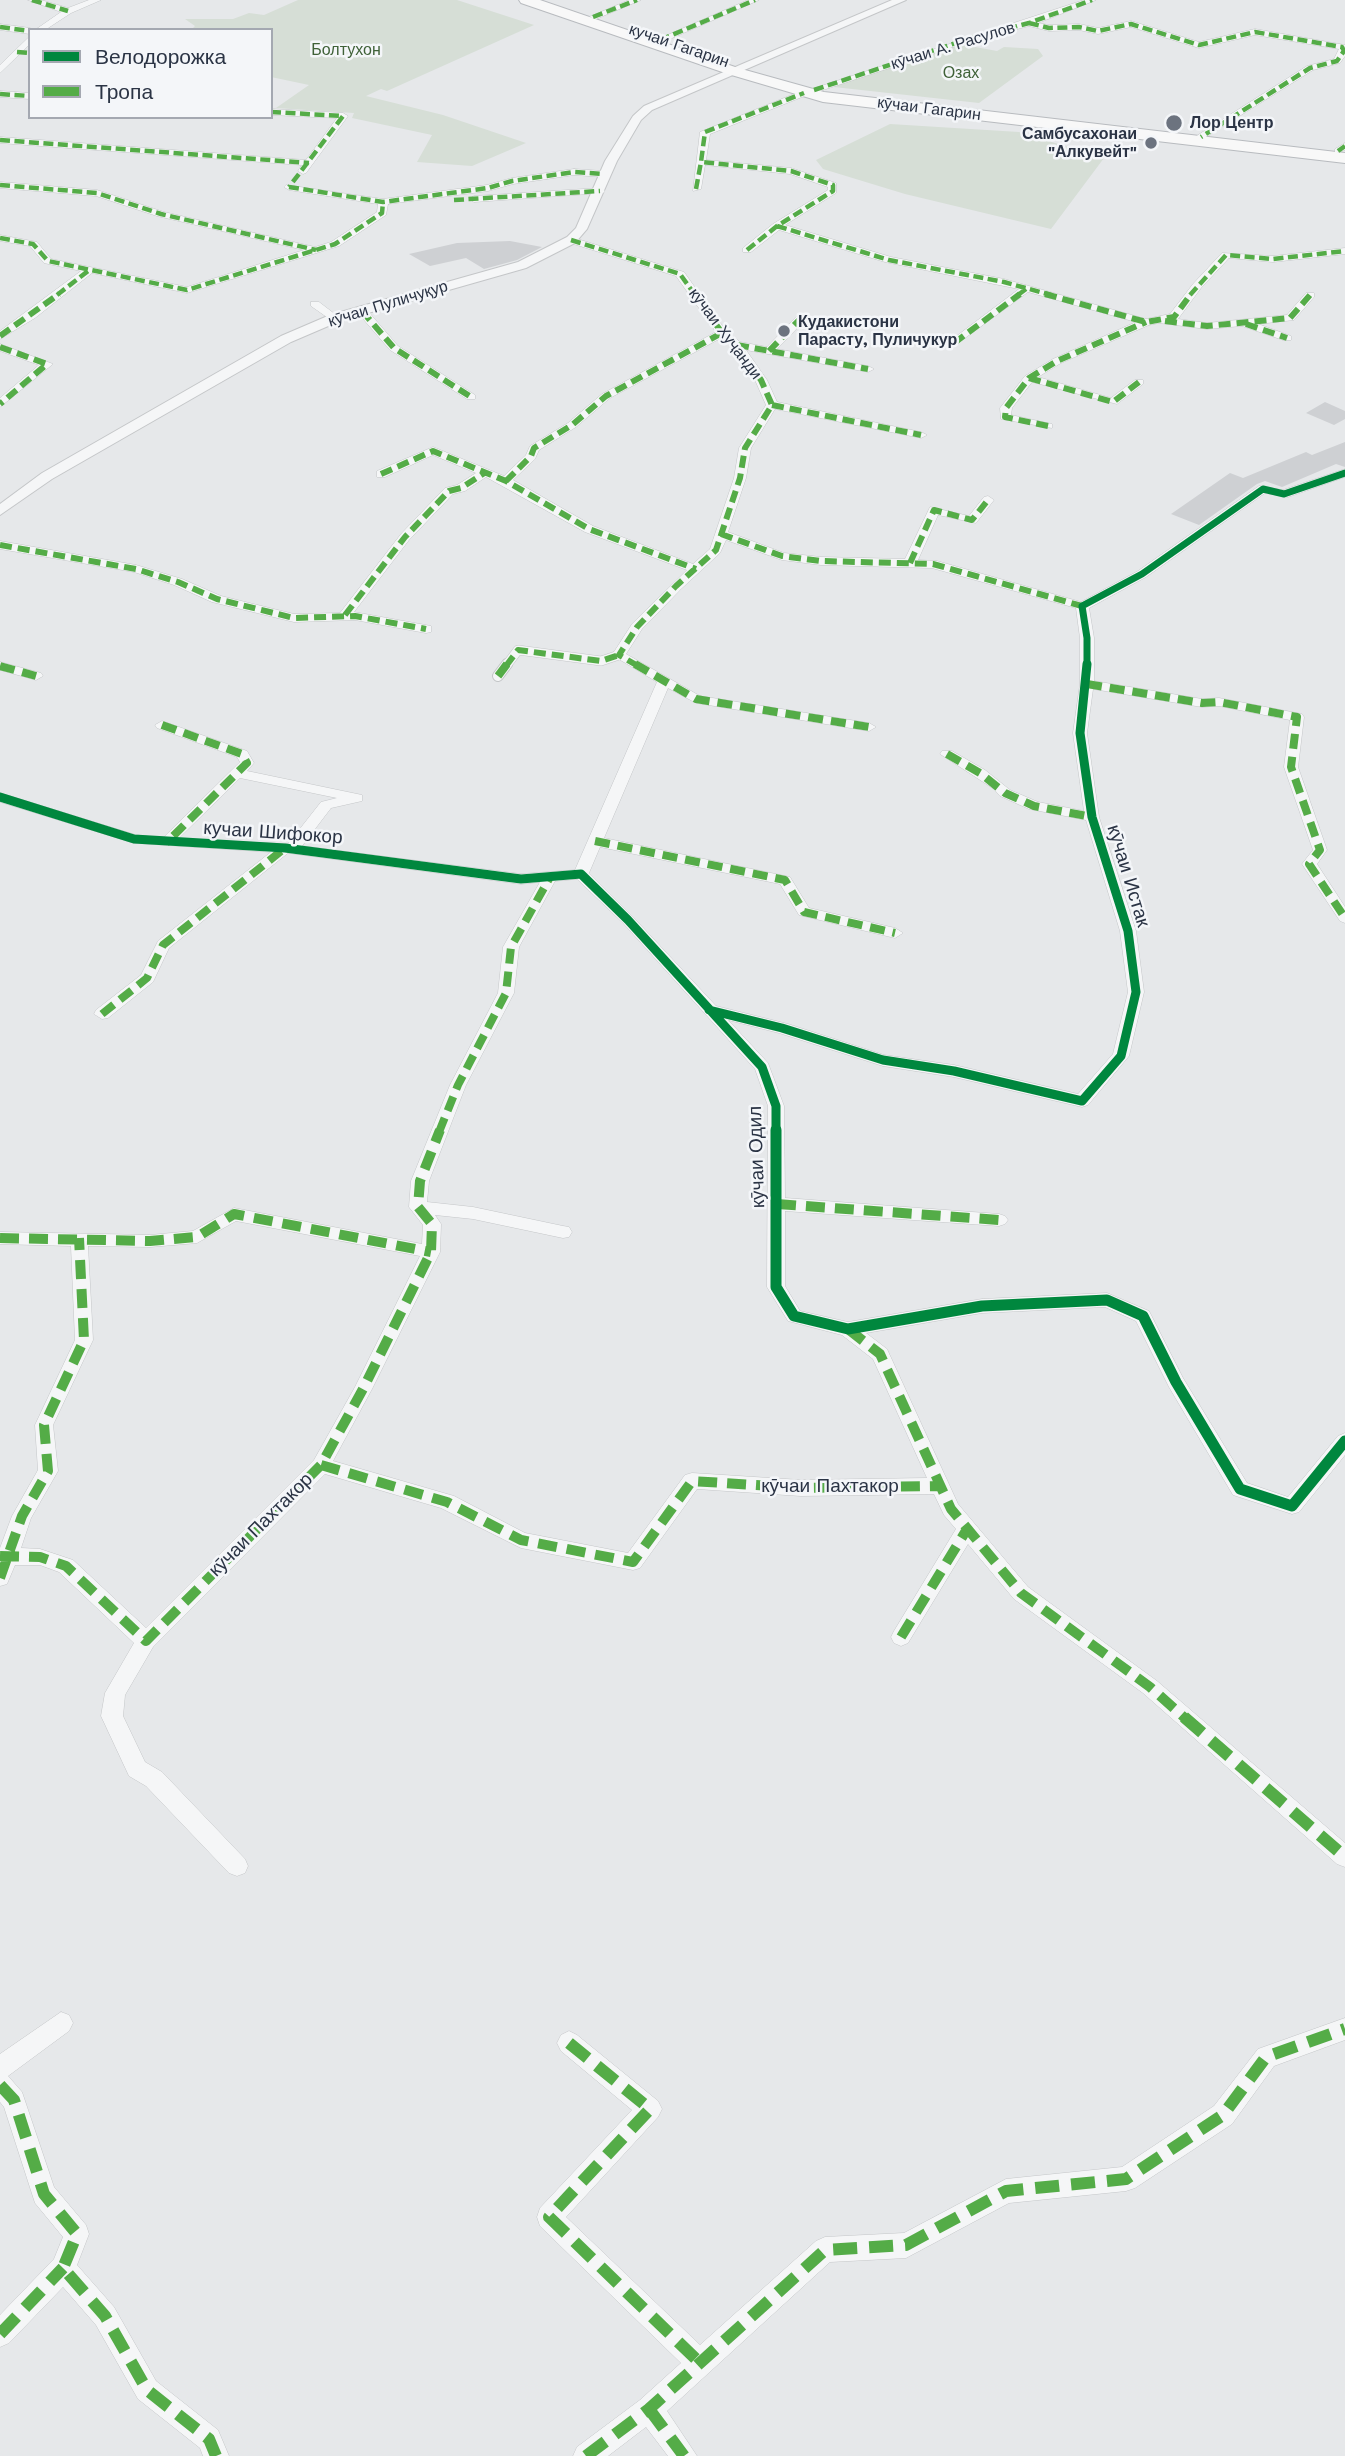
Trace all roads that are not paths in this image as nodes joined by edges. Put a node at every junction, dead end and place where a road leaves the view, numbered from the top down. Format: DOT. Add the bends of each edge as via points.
graph roads {
  1 [pos="32,0"];
  2 [pos="97,0"];
  3 [pos="526,0"];
  4 [pos="545,0"];
  5 [pos="637,0"];
  6 [pos="755,0"];
  7 [pos="901,0"];
  8 [pos="1091,0"];
  9 [pos="68,10"];
  10 [pos="593,17"];
  11 [pos="1028,23"];
  12 [pos="0,27"];
  13 [pos="42,28"];
  14 [pos="28,31"];
  15 [pos="28,40"];
  16 [pos="660,40"];
  17 [pos="17,52"];
  18 [pos="28,53"];
  19 [pos="1331,64"];
  20 [pos="1345,68"];
  21 [pos="738,69"];
  22 [pos="0,70"];
  23 [pos="809,91"];
  24 [pos="0,94"];
  25 [pos="28,96"];
  26 [pos="273,112"];
  27 [pos="1201,137"];
  28 [pos="0,140"];
  29 [pos="1343,152"];
  30 [pos="701,162"];
  31 [pos="309,163"];
  32 [pos="604,174"];
  33 [pos="0,185"];
  34 [pos="696,189"];
  35 [pos="600,191"];
  36 [pos="450,200"];
  37 [pos="383,202"];
  38 [pos="778,226"];
  39 [pos="0,238"];
  40 [pos="570,240"];
  41 [pos="316,250"];
  42 [pos="747,250"];
  43 [pos="1345,251"];
  44 [pos="88,271"];
  45 [pos="1026,289"];
  46 [pos="1310,295"];
  47 [pos="315,304"];
  48 [pos="362,311"];
  49 [pos="802,317"];
  50 [pos="335,318"];
  51 [pos="1161,320"];
  52 [pos="1146,322"];
  53 [pos="1240,322"];
  54 [pos="722,332"];
  55 [pos="0,336"];
  56 [pos="1287,338"];
  57 [pos="954,343"];
  58 [pos="737,345"];
  59 [pos="0,348"];
  60 [pos="769,351"];
  61 [pos="868,369"];
  62 [pos="1029,378"];
  63 [pos="1139,382"];
  64 [pos="471,397"];
  65 [pos="0,404"];
  66 [pos="772,405"];
  67 [pos="1048,426"];
  68 [pos="921,435"];
  69 [pos="486,472"];
  70 [pos="1345,473"];
  71 [pos="381,474"];
  72 [pos="506,481"];
  73 [pos="988,500"];
  74 [pos="0,511"];
  75 [pos="721,534"];
  76 [pos="0,544"];
  77 [pos="910,563"];
  78 [pos="696,569"];
  79 [pos="1082,606"];
  80 [pos="345,615"];
  81 [pos="426,629"];
  82 [pos="619,656"];
  83 [pos="0,666"];
  84 [pos="36,676"];
  85 [pos="498,676"];
  86 [pos="664,681"];
  87 [pos="1087,684"];
  88 [pos="162,725"];
  89 [pos="869,727"];
  90 [pos="947,754"];
  91 [pos="237,773"];
  92 [pos="0,797"];
  93 [pos="1091,817"];
  94 [pos="595,841"];
  95 [pos="166,843"];
  96 [pos="288,848"];
  97 [pos="581,874"];
  98 [pos="549,879"];
  99 [pos="1345,918"];
  100 [pos="895,933"];
  101 [pos="709,1010"];
  102 [pos="102,1014"];
  103 [pos="777,1204"];
  104 [pos="418,1207"];
  105 [pos="999,1220"];
  106 [pos="563,1232"];
  107 [pos="0,1238"];
  108 [pos="79,1238"];
  109 [pos="431,1252"];
  110 [pos="848,1329"];
  111 [pos="1345,1441"];
  112 [pos="321,1465"];
  113 [pos="940,1486"];
  114 [pos="967,1529"];
  115 [pos="5,1555"];
  116 [pos="0,1578"];
  117 [pos="901,1637"];
  118 [pos="146,1641"];
  119 [pos="1345,1857"];
  120 [pos="237,1866"];
  121 [pos="61,2023"];
  122 [pos="1345,2029"];
  123 [pos="569,2043"];
  124 [pos="0,2068"];
  125 [pos="0,2085"];
  126 [pos="63,2268"];
  127 [pos="0,2334"];
  128 [pos="700,2363"];
  129 [pos="649,2409"];
  130 [pos="216,2456"];
  131 [pos="586,2456"];
  132 [pos="684,2456"];
  1 -- 9 [label="street"];
  2 -- 9 [label="street"];
  3 -- 21 [label="highway, кӯчаи Гагарин"];
  4 -- 10 [label="highway, кучаи Гагарин"];
  5 -- 10 [label="street"];
  6 -- 16 [label="street"];
  7 -- 21 [label="street, кӯчаи Пуличуқур"];
  8 -- 11 [label="street, кӯчаи А. Расулов"];
  9 -- 13 [label="street"];
  10 -- 16 [label="highway, кучаи Гагарин"];
  11 -- 19 [label="street" via="1098,31 1131,24 1199,45 1255,32 1338,45 1343,51"];
  11 -- 23 [label="street, кӯчаи А. Расулов"];
  12 -- 14 [label="street"];
  15 -- 17 [label="street"];
  16 -- 21 [label="highway, кучаи Гагарин"];
  17 -- 18 [label="street"];
  17 -- 22 [label="street"];
  19 -- 20 [label="street"];
  19 -- 27 [label="street" via="1310,68"];
  21 -- 23 [label="highway, кӯчаи Гагарин"];
  21 -- 32 [label="street, кӯчаи Пуличуқур" via="648,108 637,117"];
  23 -- 27 [label="highway, кӯчаи Гагарин"];
  23 -- 29 [label="highway, кӯчаи Гагарин"];
  23 -- 30 [label="street, кӯчаи А. Расулов" via="705,132"];
  24 -- 25 [label="street"];
  26 -- 31 [label="street" via="343,116"];
  27 -- 29 [label="highway, кӯчаи Гагарин"];
  28 -- 31 [label="street"];
  30 -- 34 [label="street"];
  30 -- 38 [label="street" via="791,171 833,185 833,191"];
  31 -- 37 [label="street" via="289,187"];
  32 -- 35 [label="street, кӯчаи Пуличуқур"];
  32 -- 37 [label="street" via="574,172"];
  33 -- 41 [label="street" via="97,193 161,214"];
  35 -- 36 [label="street"];
  35 -- 40 [label="street, кӯчаи Пуличуқур" via="582,229"];
  37 -- 41 [label="street" via="382,213 335,244"];
  38 -- 42 [label="street"];
  38 -- 45 [label="street" via="889,260"];
  39 -- 44 [label="street" via="33,244 48,261"];
  40 -- 48 [label="street, кӯчаи Пуличуқур" via="522,265"];
  40 -- 54 [label="street, кӯчаи Хуҷанди" via="680,274"];
  41 -- 44 [label="street" via="187,290"];
  43 -- 51 [label="street" via="1273,259 1226,255 1174,317"];
  44 -- 55 [label="street"];
  45 -- 52 [label="street"];
  45 -- 57 [label="street"];
  46 -- 53 [label="street" via="1290,318"];
  47 -- 50 [label="street"];
  48 -- 50 [label="street, кӯчаи Пуличуқур"];
  48 -- 64 [label="street" via="394,348"];
  49 -- 60 [label="street"];
  50 -- 74 [label="street, кӯчаи Пуличуқур" via="286,339 109,439"];
  51 -- 52 [label="street"];
  51 -- 53 [label="street" via="1207,326"];
  52 -- 62 [label="street"];
  53 -- 56 [label="street"];
  54 -- 58 [label="street, кӯчаи Хуҷанди"];
  54 -- 72 [label="street" via="606,396 572,425 534,448"];
  58 -- 60 [label="street"];
  58 -- 66 [label="street, кӯчаи Хуҷанди"];
  59 -- 65 [label="street" via="47,364"];
  60 -- 61 [label="street"];
  62 -- 63 [label="street" via="1113,402"];
  62 -- 67 [label="street" via="1006,408 1005,417"];
  66 -- 68 [label="street"];
  66 -- 75 [label="street" via="745,448"];
  69 -- 71 [label="street" via="433,451"];
  69 -- 72 [label="street"];
  69 -- 80 [label="street" via="449,491 405,537"];
  70 -- 79 [label="street" via="1284,494 1263,489 1142,574"];
  72 -- 78 [label="street" via="589,529"];
  73 -- 77 [label="street" via="972,520 934,510"];
  75 -- 77 [label="street" via="782,556"];
  75 -- 78 [label="street" via="716,550"];
  76 -- 80 [label="street" via="136,569 217,599 294,618"];
  77 -- 79 [label="street" via="933,564"];
  78 -- 82 [label="street" via="637,627"];
  79 -- 87 [label="street, кӯчаи Истак"];
  80 -- 81 [label="street"];
  82 -- 85 [label="street" via="601,661 518,650"];
  82 -- 86 [label="street"];
  83 -- 84 [label="street"];
  86 -- 89 [label="street" via="696,699"];
  86 -- 94 [label="street"];
  87 -- 93 [label="street, кӯчаи Истак" via="1080,733"];
  87 -- 99 [label="street" via="1297,717 1291,768 1320,850 1309,863"];
  88 -- 91 [label="street" via="242,754 247,763"];
  90 -- 93 [label="street" via="1005,793 1034,806"];
  91 -- 95 [label="street"];
  91 -- 96 [label="street" via="357,798 326,805"];
  92 -- 95 [label="street, кучаи Шифокор" via="134,839"];
  93 -- 101 [label="street, кӯчаи Истак" via="1128,931 1136,992 1121,1056 1082,1101 954,1071 883,1060"];
  94 -- 97 [label="street"];
  94 -- 100 [label="street" via="785,880 803,912"];
  95 -- 96 [label="street, кучаи Шифокор"];
  96 -- 98 [label="street, кучаи Шифокор"];
  96 -- 102 [label="street" via="163,945 147,978"];
  97 -- 98 [label="street"];
  97 -- 101 [label="street, кӯчаи Одил"];
  98 -- 104 [label="street" via="511,947 506,993 458,1085 420,1181"];
  101 -- 103 [label="street, кӯчаи Одил" via="762,1067 776,1106"];
  103 -- 105 [label="street, кӯчаи Одил"];
  103 -- 110 [label="street, кӯчаи Одил" via="776,1287 794,1316"];
  104 -- 106 [label="street"];
  104 -- 109 [label="street" via="432,1224"];
  107 -- 108 [label="street"];
  108 -- 109 [label="street" via="150,1241 197,1237 234,1214"];
  108 -- 115 [label="street" via="84,1340 44,1425 48,1471"];
  109 -- 112 [label="street"];
  110 -- 111 [label="street" via="982,1306 1107,1300 1143,1316 1240,1489 1292,1506"];
  110 -- 113 [label="street" via="880,1354"];
  112 -- 113 [label="street, кӯчаи Пахтакор" via="447,1502 521,1540 633,1562 692,1481 801,1488"];
  112 -- 118 [label="street, кӯчаи Пахтакор"];
  113 -- 114 [label="street"];
  114 -- 117 [label="street"];
  114 -- 119 [label="street" via="1021,1593 1150,1687"];
  115 -- 116 [label="street"];
  115 -- 118 [label="street" via="40,1557 66,1566"];
  118 -- 120 [label="street, кӯчаи Пахтакор" via="115,1693 112,1716 137,1769 154,1779"];
  121 -- 124 [label="street"];
  122 -- 128 [label="street" via="1266,2057 1223,2115 1126,2179 1006,2190 906,2245 825,2250"];
  123 -- 128 [label="street" via="650,2109 549,2217"];
  125 -- 126 [label="street" via="13,2100 44,2194 77,2234"];
  126 -- 127 [label="street"];
  126 -- 130 [label="street" via="105,2316 147,2390 209,2439"];
  128 -- 129 [label="street"];
  129 -- 131 [label="street"];
  129 -- 132 [label="street"];
}
